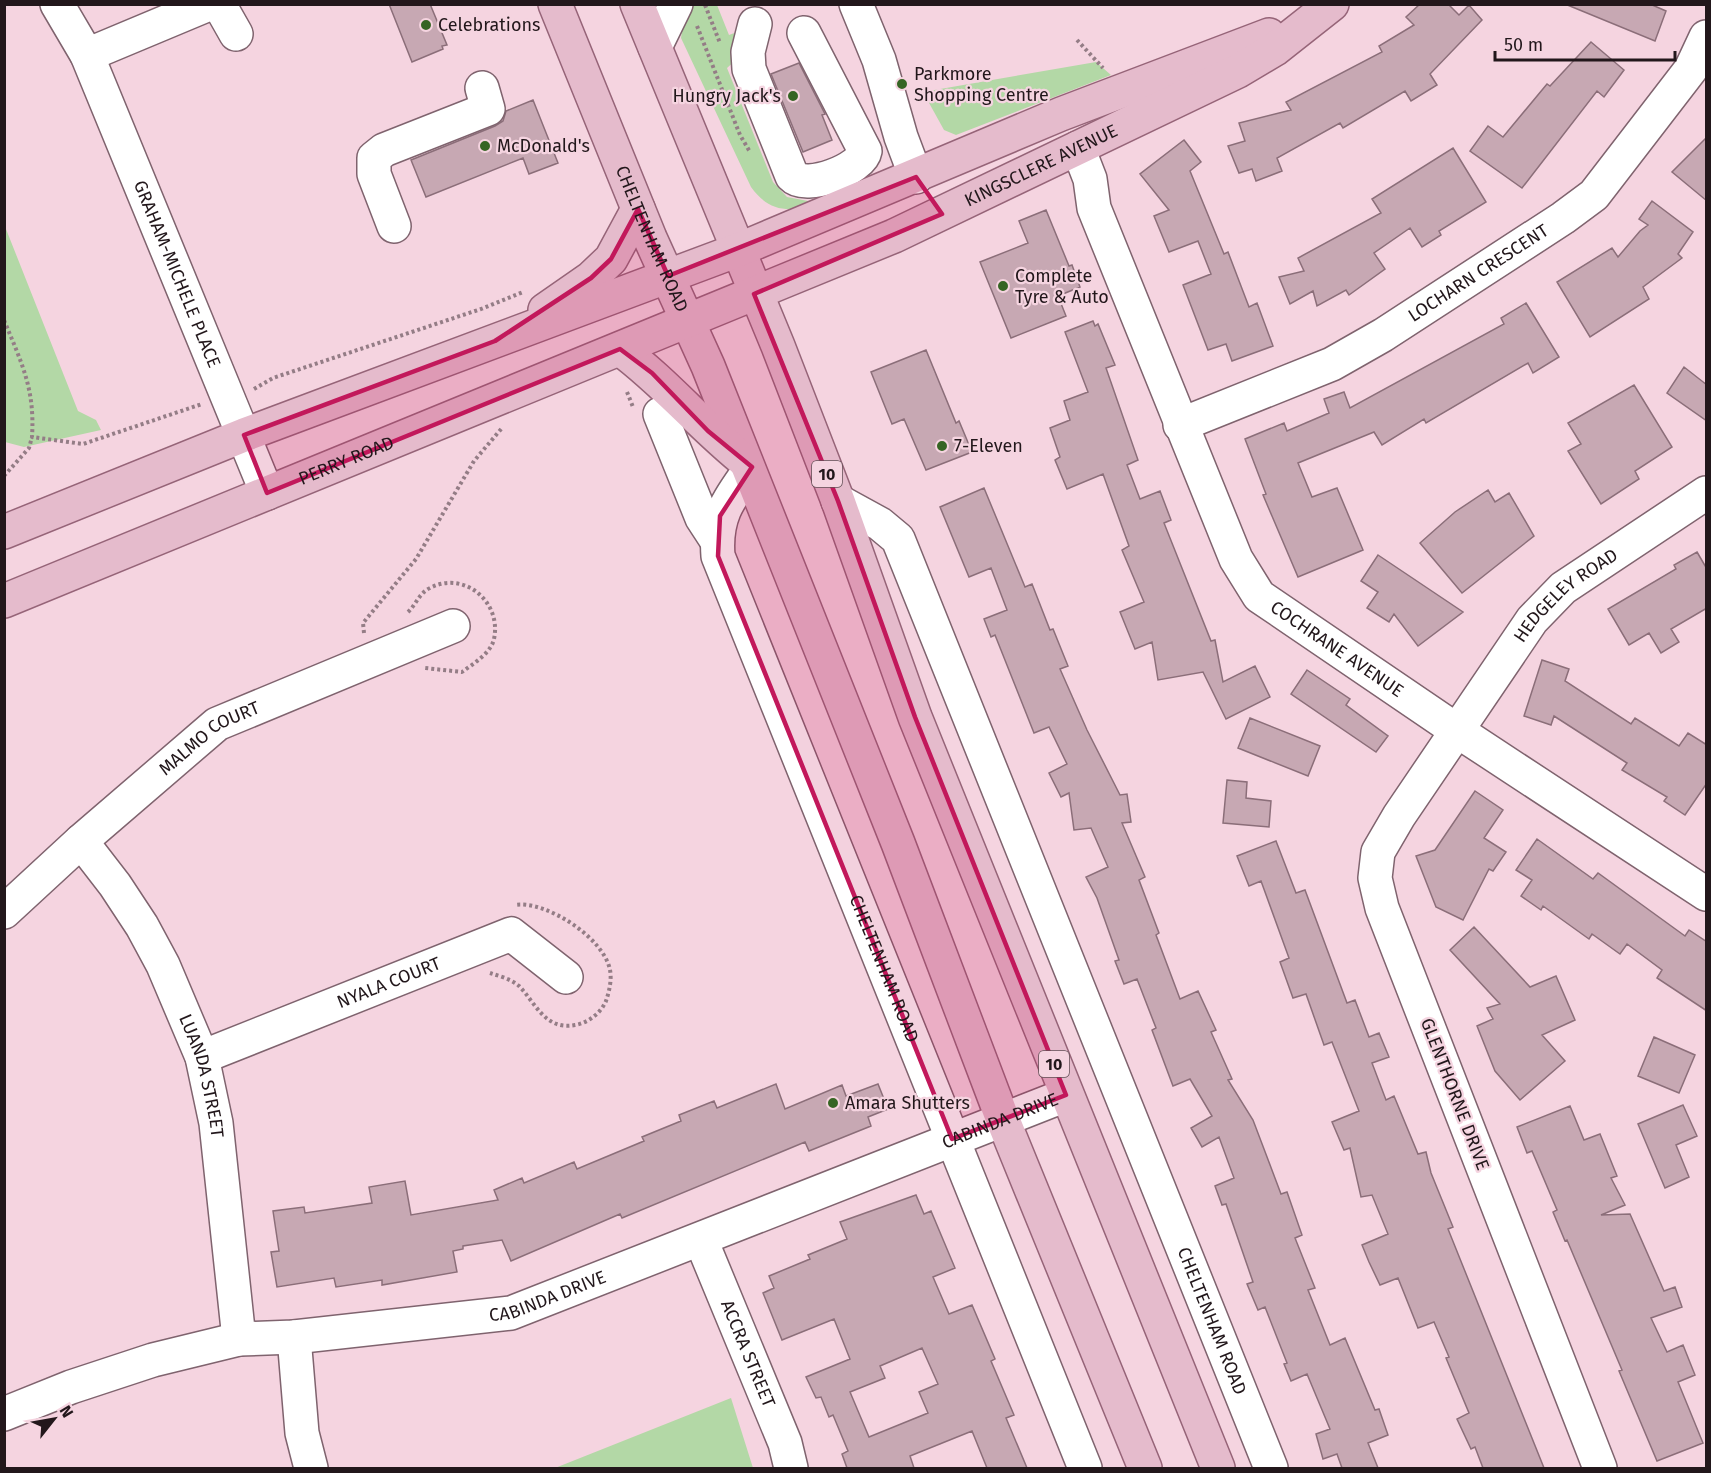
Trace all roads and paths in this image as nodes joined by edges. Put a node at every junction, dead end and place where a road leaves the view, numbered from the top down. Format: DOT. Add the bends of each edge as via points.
graph roads {
  1 [pos="57,4"];
  2 [pos="208,4"];
  3 [pos="219,4"];
  4 [pos="555,4"];
  5 [pos="637,4"];
  6 [pos="856,4"];
  7 [pos="1319,9"];
  8 [pos="685,11"];
  9 [pos="755,24"];
  10 [pos="804,33"];
  11 [pos="236,34"];
  12 [pos="1707,36"];
  13 [pos="655,47"];
  14 [pos="87,55"];
  15 [pos="482,88"];
  16 [pos="1061,114"];
  17 [pos="1067,153"];
  18 [pos="752,155"];
  19 [pos="926,172"];
  20 [pos="638,209"];
  21 [pos="942,214"];
  22 [pos="401,223"];
  23 [pos="738,250"];
  24 [pos="668,276"];
  25 [pos="531,289"];
  26 [pos="754,294"];
  27 [pos="4,320"];
  28 [pos="689,320"];
  29 [pos="495,341"];
  30 [pos="620,349"];
  31 [pos="628,396"];
  32 [pos="231,401"];
  33 [pos="648,416"];
  34 [pos="1180,425"];
  35 [pos="502,428"];
  36 [pos="244,435"];
  37 [pos="32,437"];
  38 [pos="748,467"];
  39 [pos="4,476"];
  40 [pos="267,493"];
  41 [pos="1707,493"];
  42 [pos="884,496"];
  43 [pos="838,501"];
  44 [pos="4,532"];
  45 [pos="898,539"];
  46 [pos="717,541"];
  47 [pos="4,601"];
  48 [pos="404,617"];
  49 [pos="453,626"];
  50 [pos="367,640"];
  51 [pos="423,668"];
  52 [pos="1456,730"];
  53 [pos="81,841"];
  54 [pos="1707,894"];
  55 [pos="511,905"];
  56 [pos="4,912"];
  57 [pos="485,972"];
  58 [pos="566,977"];
  59 [pos="202,1057"];
  60 [pos="1066,1095"];
  61 [pos="1003,1120"];
  62 [pos="952,1140"];
  63 [pos="701,1240"];
  64 [pos="294,1337"];
  65 [pos="239,1339"];
  66 [pos="4,1414"];
  67 [pos="311,1468"];
  68 [pos="792,1468"];
  69 [pos="1085,1468"];
  70 [pos="1145,1468"];
  71 [pos="1218,1468"];
  72 [pos="1271,1468"];
  73 [pos="1600,1468"];
  1 -- 14 [label="street, GRAHAM-MICHELE PLACE"];
  2 -- 14 [label="street"];
  3 -- 11 [label="street"];
  4 -- 20 [label="main road, CHELTENHAM ROAD"];
  5 -- 13 [label="main road, 10"];
  6 -- 19 [label="street" via="879,60 901,137"];
  7 -- 16 [label="main road, KINGSCLERE AVENUE"];
  7 -- 17 [label="main road, KINGSCLERE AVENUE" via="1275,49 1247,66"];
  8 -- 13 [label="street"];
  8 -- 18 [label="path"];
  9 -- 10 [label="street" via="748,56 753,79 792,176 807,182 851,166 863,158 865,151"];
  12 -- 34 [label="street, LOCHARN CRESCENT" via="1691,69 1594,195 1563,218 1332,364"];
  13 -- 23 [label="main road, 10"];
  14 -- 32 [label="street, GRAHAM-MICHELE PLACE"];
  15 -- 22 [label="street" via="488,109 393,148 388,156"];
  16 -- 17 [label="main road"];
  16 -- 19 [label="main road, KINGSCLERE AVENUE"];
  17 -- 21 [label="main road, KINGSCLERE AVENUE"];
  17 -- 34 [label="street, COCHRANE AVENUE" via="1067,178 1094,208"];
  19 -- 21 [label="main road"];
  19 -- 23 [label="main road, KINGSCLERE AVENUE"];
  20 -- 24 [label="main road, CHELTENHAM ROAD"];
  20 -- 29 [label="main road" via="611,259 591,278"];
  21 -- 26 [label="main road, KINGSCLERE AVENUE"];
  23 -- 24 [label="main road, KINGSCLERE AVENUE"];
  23 -- 26 [label="main road, 10"];
  24 -- 28 [label="main road, CHELTENHAM ROAD"];
  24 -- 29 [label="main road"];
  25 -- 32 [label="path" via="273,378"];
  26 -- 28 [label="main road, KINGSCLERE AVENUE"];
  26 -- 43 [label="main road, 10"];
  27 -- 37 [label="path" via="31,389"];
  28 -- 30 [label="main road, PERRY ROAD"];
  28 -- 38 [label="main road, CHELTENHAM ROAD"];
  29 -- 36 [label="main road"];
  30 -- 38 [label="main road" via="652,373"];
  30 -- 40 [label="main road, PERRY ROAD"];
  31 -- 33 [label="path"];
  32 -- 36 [label="street, GRAHAM-MICHELE PLACE"];
  32 -- 37 [label="path" via="203,404 83,444"];
  33 -- 46 [label="street"];
  34 -- 52 [label="street, COCHRANE AVENUE" via="1236,559 1259,596"];
  35 -- 50 [label="path" via="474,461 416,559 363,623"];
  36 -- 40 [label="street, GRAHAM-MICHELE PLACE"];
  36 -- 44 [label="main road"];
  37 -- 39 [label="path" via="29,448"];
  38 -- 46 [label="street, CHELTENHAM ROAD" via="720,516"];
  38 -- 61 [label="main road, CHELTENHAM ROAD"];
  40 -- 47 [label="main road, PERRY ROAD"];
  41 -- 52 [label="street, HEDGELEY ROAD" via="1563,588 1532,620"];
  42 -- 45 [label="street"];
  43 -- 45 [label="street, CHELTENHAM ROAD" via="875,520"];
  43 -- 60 [label="main road, 10" via="892,658"];
  45 -- 72 [label="street, CHELTENHAM ROAD"];
  46 -- 62 [label="street, CHELTENHAM ROAD" via="723,572"];
  48 -- 51 [label="path" via="429,588 460,584 476,589 495,622 494,640 487,651 462,672"];
  49 -- 50 [label="street, MALMO COURT"];
  50 -- 53 [label="street, MALMO COURT" via="218,724"];
  52 -- 54 [label="street, COCHRANE AVENUE"];
  52 -- 73 [label="street, GLENTHORNE DRIVE" via="1378,852 1375,878 1382,908"];
  53 -- 56 [label="street, MALMO COURT"];
  53 -- 59 [label="street, LUANDA STREET" via="142,926"];
  55 -- 57 [label="path" via="528,903 558,914 602,951 610,969 610,990 603,1008 592,1018 575,1026 558,1025 536,1009 519,987"];
  58 -- 59 [label="street, NYALA COURT" via="510,934"];
  59 -- 65 [label="street, LUANDA STREET" via="216,1123"];
  60 -- 61 [label="street, CABINDA DRIVE"];
  60 -- 71 [label="main road, 10"];
  61 -- 62 [label="street, CABINDA DRIVE"];
  61 -- 70 [label="main road, CHELTENHAM ROAD"];
  62 -- 63 [label="street, CABINDA DRIVE"];
  62 -- 69 [label="street, CHELTENHAM ROAD"];
  63 -- 64 [label="street, CABINDA DRIVE" via="512,1313"];
  63 -- 68 [label="street, ACCRA STREET"];
  64 -- 65 [label="street, CABINDA DRIVE"];
  64 -- 67 [label="street" via="302,1433"];
  65 -- 66 [label="street, CABINDA DRIVE" via="143,1363"];
}
